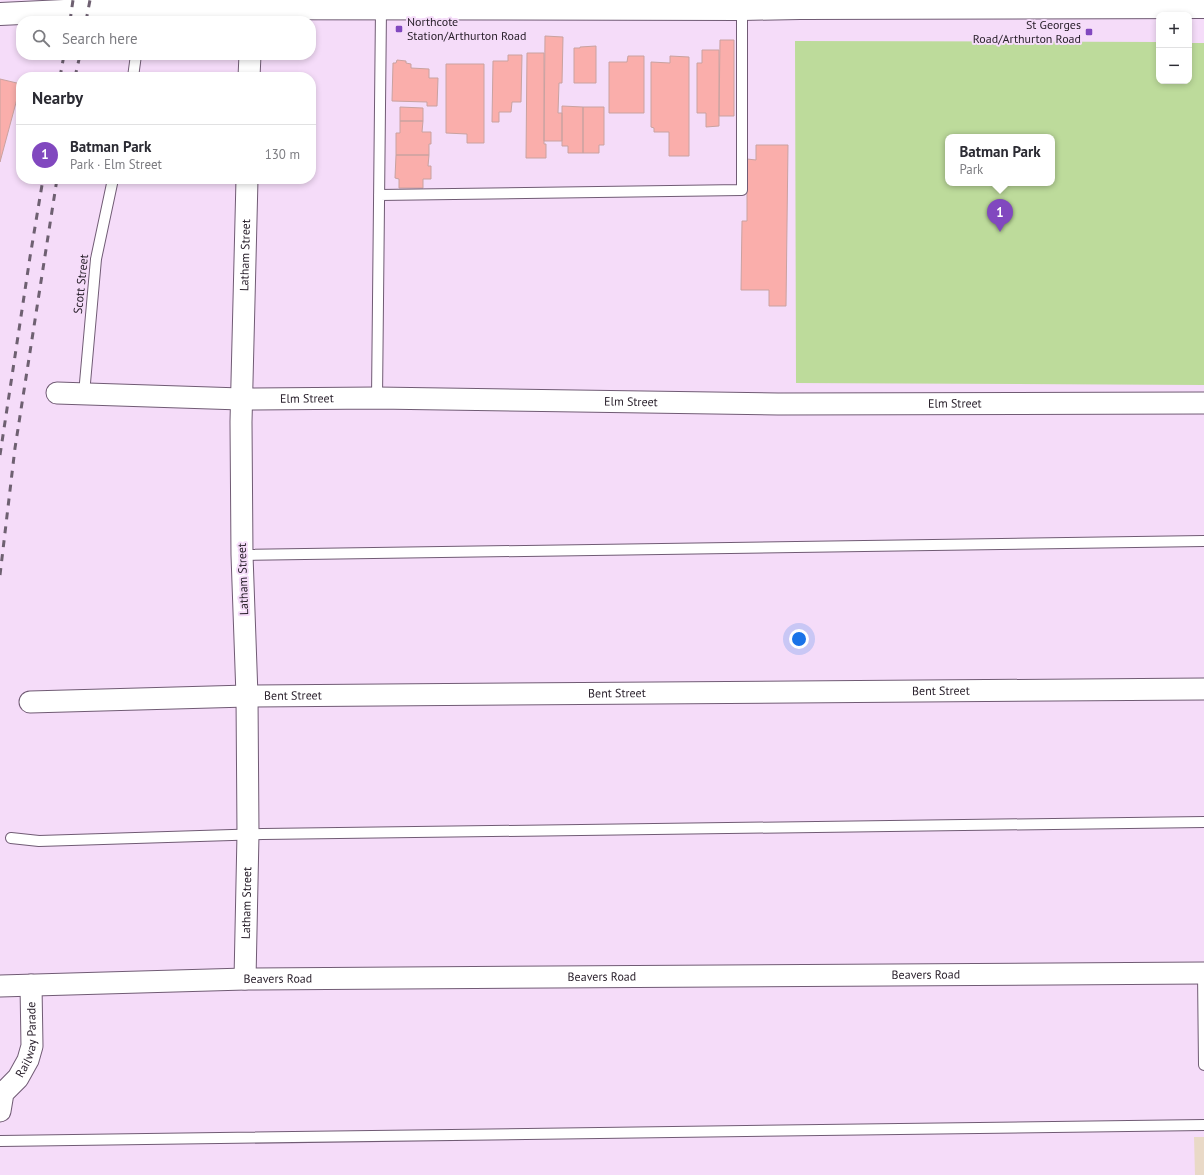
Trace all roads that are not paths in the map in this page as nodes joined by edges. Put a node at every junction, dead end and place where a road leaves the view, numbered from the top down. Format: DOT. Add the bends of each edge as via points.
graph roads {
  1 [pos="216,4"];
  2 [pos="410,4"];
  3 [pos="1190,5"];
  4 [pos="381,9"];
  5 [pos="742,9"];
  6 [pos="0,14"];
  7 [pos="251,15"];
  8 [pos="135,60"];
  9 [pos="250,60"];
  10 [pos="134,72"];
  11 [pos="249,72"];
  12 [pos="112,184"];
  13 [pos="247,184"];
  14 [pos="379,195"];
  15 [pos="57,393"];
  16 [pos="84,394"];
  17 [pos="377,398"];
  18 [pos="241,399"];
  19 [pos="1204,403"];
  20 [pos="1204,541"];
  21 [pos="242,555"];
  22 [pos="1204,689"];
  23 [pos="246,696"];
  24 [pos="30,702"];
  25 [pos="1204,822"];
  26 [pos="248,834"];
  27 [pos="12,838"];
  28 [pos="1203,973"];
  29 [pos="245,979"];
  30 [pos="31,985"];
  31 [pos="0,986"];
  32 [pos="1204,1066"];
  33 [pos="0,1111"];
  34 [pos="1204,1125"];
  35 [pos="0,1141"];
  1 -- 6 [label="street" via="144,12 128,8"];
  1 -- 7 [label="street"];
  2 -- 4 [label="street"];
  2 -- 5 [label="street"];
  3 -- 5 [label="street"];
  4 -- 7 [label="street"];
  4 -- 14 [label="lane"];
  5 -- 14 [label="lane" via="742,190"];
  8 -- 10 [label="lane"];
  9 -- 11 [label="street"];
  12 -- 16 [label="lane, Scott Street" via="96,259"];
  13 -- 18 [label="street, Latham Street"];
  14 -- 17 [label="lane"];
  15 -- 16 [label="street, Elm Street"];
  16 -- 18 [label="street, Elm Street"];
  17 -- 18 [label="street, Elm Street"];
  17 -- 19 [label="street, Elm Street" via="778,404"];
  18 -- 21 [label="street, Latham Street"];
  20 -- 21 [label="lane"];
  21 -- 23 [label="street, Latham Street"];
  22 -- 23 [label="street, Bent Street"];
  23 -- 24 [label="street, Bent Street"];
  23 -- 26 [label="street, Latham Street"];
  25 -- 26 [label="lane"];
  26 -- 27 [label="lane" via="39,841"];
  26 -- 29 [label="street, Latham Street"];
  28 -- 29 [label="street, Beavers Road"];
  28 -- 32 [label="lane"];
  29 -- 30 [label="street, Beavers Road"];
  30 -- 31 [label="street, Beavers Road"];
  30 -- 33 [label="street, Railway Parade" via="32,1046 18,1078 3,1094"];
  34 -- 35 [label="lane"];
}
